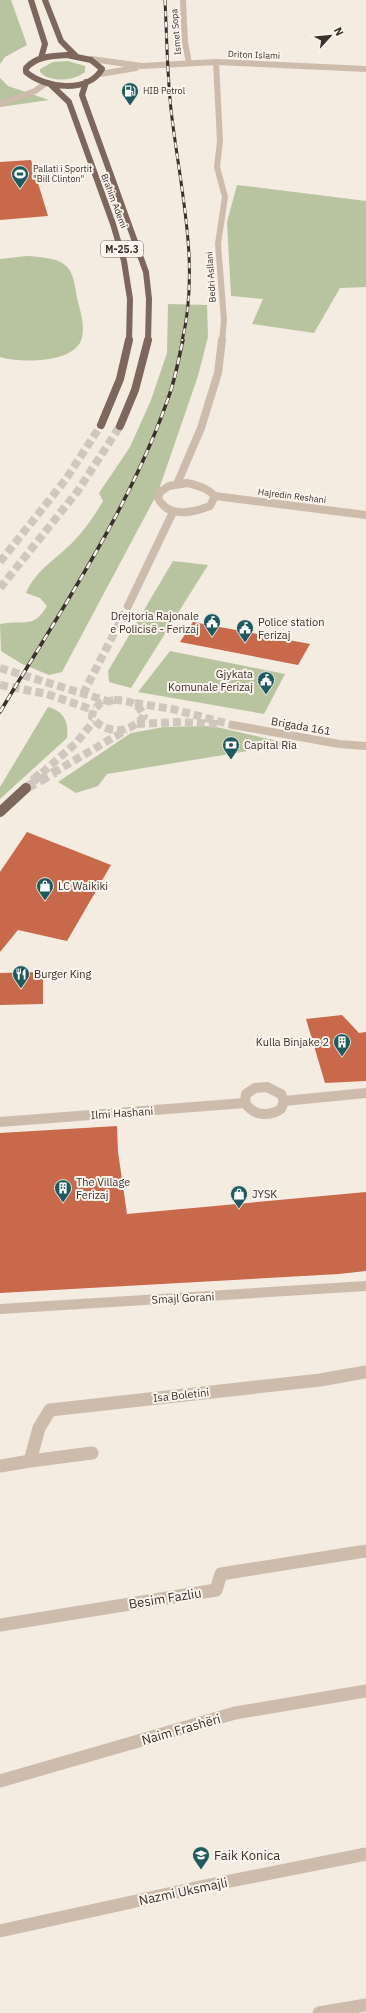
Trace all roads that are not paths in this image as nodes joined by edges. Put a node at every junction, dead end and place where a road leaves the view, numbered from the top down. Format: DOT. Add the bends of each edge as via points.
graph roads {
  1 [pos="31,0"];
  2 [pos="45,0"];
  3 [pos="183,0"];
  4 [pos="76,56"];
  5 [pos="41,58"];
  6 [pos="91,59"];
  7 [pos="216,62"];
  8 [pos="188,63"];
  9 [pos="142,66"];
  10 [pos="366,69"];
  11 [pos="100,74"];
  12 [pos="86,82"];
  13 [pos="48,84"];
  14 [pos="0,104"];
  15 [pos="100,425"];
  16 [pos="120,426"];
  17 [pos="177,484"];
  18 [pos="215,496"];
  19 [pos="173,512"];
  20 [pos="366,515"];
  21 [pos="128,606"];
  22 [pos="233,725"];
  23 [pos="366,746"];
  24 [pos="26,788"];
  25 [pos="0,812"];
  26 [pos="366,1093"];
  27 [pos="284,1101"];
  28 [pos="245,1103"];
  29 [pos="0,1122"];
  30 [pos="366,1286"];
  31 [pos="0,1309"];
  32 [pos="366,1372"];
  33 [pos="92,1453"];
  34 [pos="30,1461"];
  35 [pos="0,1466"];
  36 [pos="366,1551"];
  37 [pos="0,1625"];
  38 [pos="366,1692"];
  39 [pos="0,1782"];
  40 [pos="366,1854"];
  41 [pos="0,1931"];
  42 [pos="366,2005"];
  43 [pos="319,2013"];
  1 -- 5 [label="main road" via="45,44"];
  2 -- 4 [label="main road" via="61,42"];
  3 -- 8 [label="street, Ismet Sopa"];
  4 -- 5 [label="main road" via="58,55"];
  4 -- 6 [label="main road"];
  5 -- 13 [label="main road, Brahim Ademi / M-25.3" via="29,65 26,72 34,80"];
  6 -- 9 [label="street, Driton Islami"];
  6 -- 11 [label="main road" via="100,65"];
  7 -- 8 [label="street, Driton Islami"];
  7 -- 10 [label="street, Driton Islami"];
  7 -- 17 [label="street, Bedri Asllani" via="220,141 217,167 225,197 218,244 224,320 218,373 201,428"];
  8 -- 9 [label="street, Driton Islami"];
  9 -- 11 [label="street, Driton Islami"];
  11 -- 12 [label="main road, Brahim Ademi / M-25.3" via="98,78"];
  12 -- 13 [label="main road, Brahim Ademi / M-25.3" via="68,85"];
  12 -- 16 [label="main road, Brahim Ademi / M-25.3" via="82,95 142,263 149,299 148,341 144,365"];
  13 -- 14 [label="street"];
  13 -- 15 [label="main road, Brahim Ademi / M-25.3" via="69,102 115,226 130,282 132,319 126,363 112,403"];
  17 -- 18 [label="street" via="187,483 205,487"];
  17 -- 19 [label="street" via="161,490 156,500 159,505"];
  18 -- 19 [label="street" via="210,506 203,510"];
  18 -- 20 [label="street, Hajredin Reshani"];
  19 -- 21 [label="street"];
  22 -- 23 [label="street, Brigada 161" via="339,744"];
  24 -- 25 [label="main road"];
  26 -- 27 [label="street"];
  27 -- 28 [label="street" via="277,1112 267,1114 255,1113"];
  27 -- 28 [label="street" via="277,1090 261,1087 250,1091 244,1099"];
  28 -- 29 [label="street, Ilmi Hashani"];
  30 -- 31 [label="street, Smajl Gorani"];
  32 -- 34 [label="street, Isa Boletini" via="320,1380 50,1410 40,1422 33,1441"];
  33 -- 34 [label="street"];
  34 -- 35 [label="street"];
  36 -- 37 [label="street, Besim Fazliu" via="221,1574 216,1590"];
  38 -- 39 [label="street, Naim Frashëri" via="235,1713"];
  40 -- 41 [label="street, Nazmi Uksmajli" via="192,1888"];
  42 -- 43 [label="street"];
}
